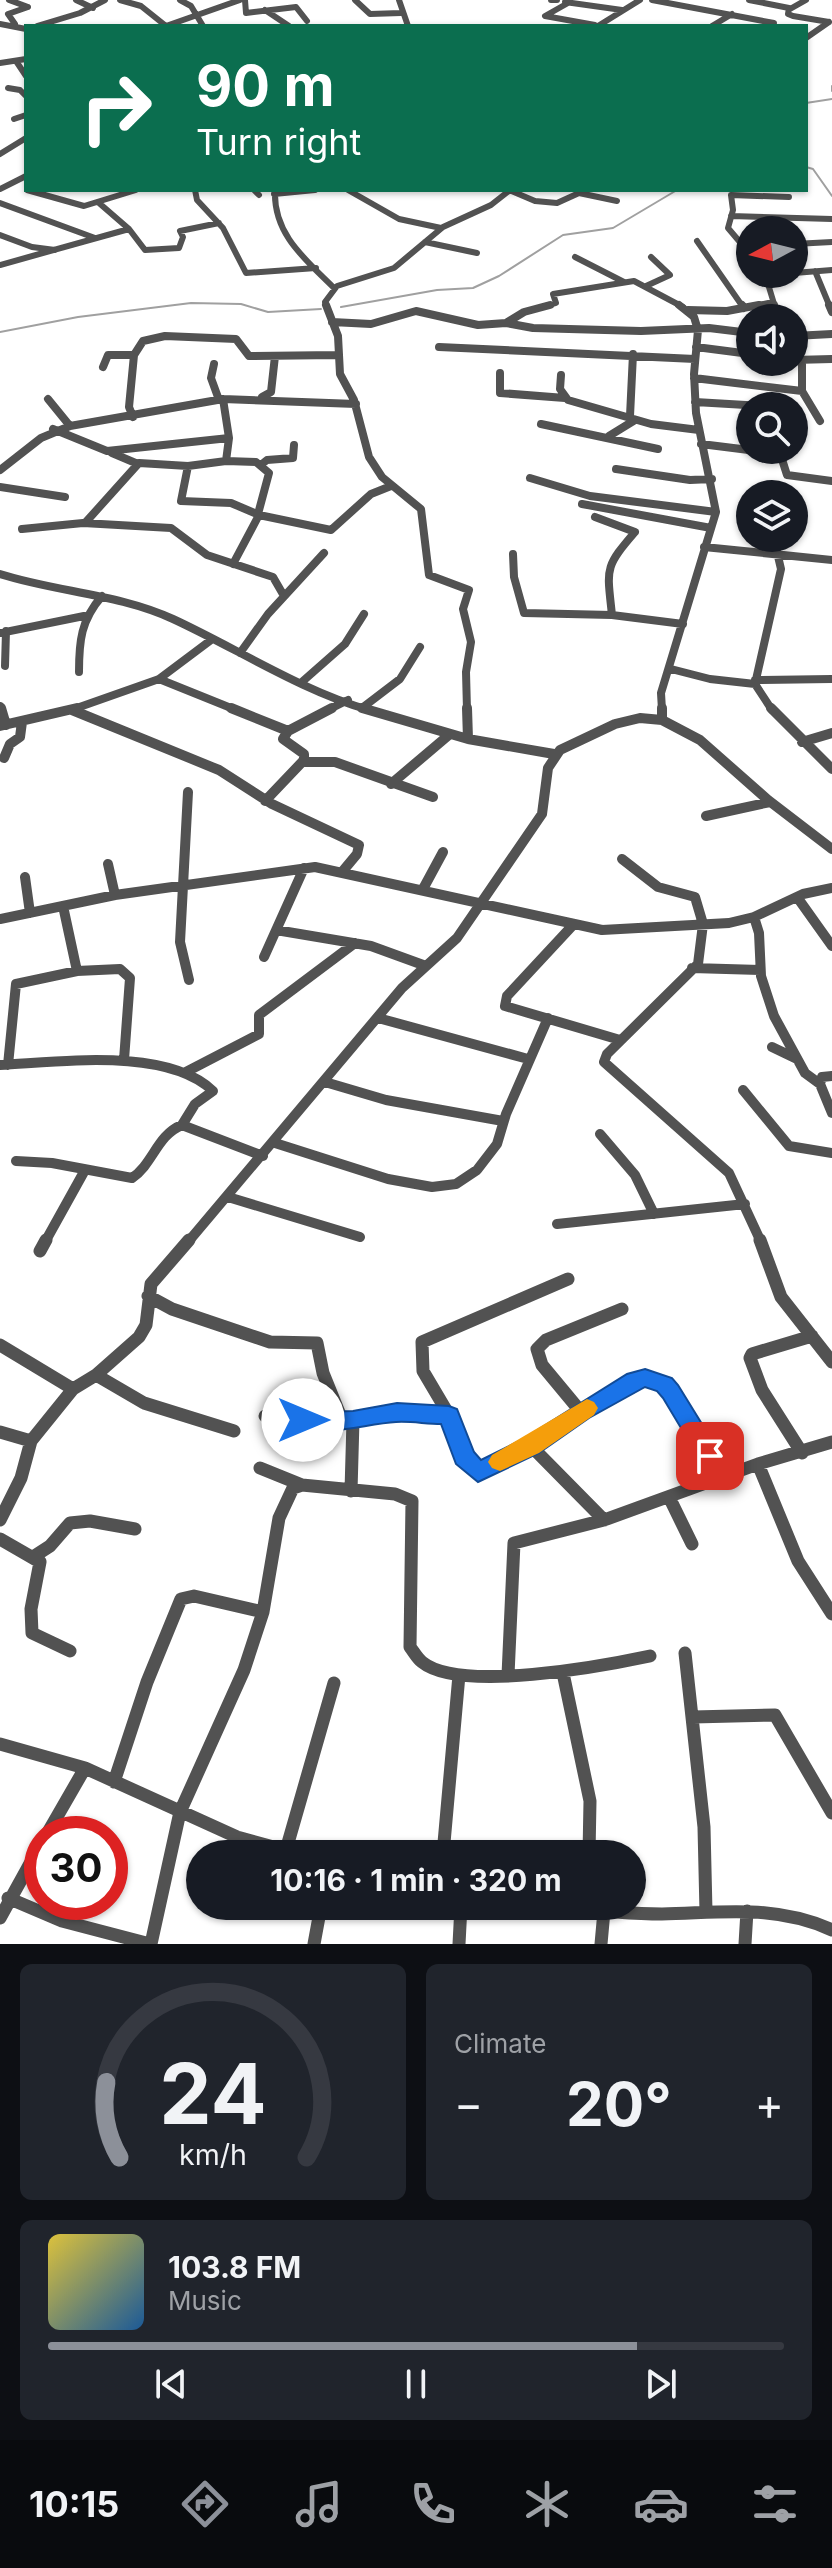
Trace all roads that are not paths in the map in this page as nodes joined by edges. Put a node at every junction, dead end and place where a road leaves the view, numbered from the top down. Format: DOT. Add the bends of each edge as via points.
graph roads {
  1 [pos="9,0"];
  2 [pos="76,0"];
  3 [pos="105,0"];
  4 [pos="120,0"];
  5 [pos="180,0"];
  6 [pos="243,0"];
  7 [pos="355,0"];
  8 [pos="399,0"];
  9 [pos="556,0"];
  10 [pos="640,0"];
  11 [pos="652,0"];
  12 [pos="749,0"];
  13 [pos="806,0"];
  14 [pos="192,3"];
  15 [pos="568,3"];
  16 [pos="93,8"];
  17 [pos="265,10"];
  18 [pos="622,10"];
  19 [pos="789,11"];
  20 [pos="401,13"];
  21 [pos="732,14"];
  22 [pos="198,16"];
  23 [pos="307,21"];
  24 [pos="0,24"];
  25 [pos="15,24"];
  26 [pos="43,24"];
  27 [pos="164,24"];
  28 [pos="172,24"];
  29 [pos="202,24"];
  30 [pos="286,24"];
  31 [pos="407,24"];
  32 [pos="587,24"];
  33 [pos="600,24"];
  34 [pos="715,24"];
  35 [pos="772,24"];
  36 [pos="24,28"];
  37 [pos="808,37"];
  38 [pos="24,59"];
  39 [pos="16,61"];
  40 [pos="0,63"];
  41 [pos="24,73"];
  42 [pos="8,88"];
  43 [pos="23,88"];
  44 [pos="24,116"];
  45 [pos="14,119"];
  46 [pos="24,139"];
  47 [pos="0,154"];
  48 [pos="24,177"];
  49 [pos="10,184"];
  50 [pos="0,189"];
  51 [pos="24,189"];
  52 [pos="32,192"];
  53 [pos="130,192"];
  54 [pos="195,192"];
  55 [pos="275,192"];
  56 [pos="352,192"];
  57 [pos="507,192"];
  58 [pos="515,192"];
  59 [pos="569,192"];
  60 [pos="569,192"];
  61 [pos="789,197"];
  62 [pos="617,201"];
  63 [pos="0,203"];
  64 [pos="99,203"];
  65 [pos="731,216"];
  66 [pos="832,219"];
  67 [pos="219,223"];
  68 [pos="441,228"];
  69 [pos="129,229"];
  70 [pos="0,235"];
  71 [pos="95,238"];
  72 [pos="736,238"];
  73 [pos="697,241"];
  74 [pos="425,242"];
  75 [pos="832,242"];
  76 [pos="808,243"];
  77 [pos="57,251"];
  78 [pos="477,253"];
  79 [pos="575,257"];
  80 [pos="651,257"];
  81 [pos="0,265"];
  82 [pos="316,268"];
  83 [pos="832,270"];
  84 [pos="815,271"];
  85 [pos="808,272"];
  86 [pos="625,283"];
  87 [pos="646,286"];
  88 [pos="334,288"];
  89 [pos="769,288"];
  90 [pos="773,302"];
  91 [pos="741,304"];
  92 [pos="763,304"];
  93 [pos="736,308"];
  94 [pos="688,310"];
  95 [pos="832,312"];
  96 [pos="332,322"];
  97 [pos="506,323"];
  98 [pos="698,330"];
  99 [pos="736,332"];
  100 [pos="832,334"];
  101 [pos="808,335"];
  102 [pos="439,347"];
  103 [pos="696,347"];
  104 [pos="736,352"];
  105 [pos="633,354"];
  106 [pos="134,355"];
  107 [pos="337,355"];
  108 [pos="275,356"];
  109 [pos="695,359"];
  110 [pos="832,359"];
  111 [pos="808,360"];
  112 [pos="214,364"];
  113 [pos="103,367"];
  114 [pos="500,373"];
  115 [pos="561,375"];
  116 [pos="800,376"];
  117 [pos="694,378"];
  118 [pos="763,387"];
  119 [pos="802,391"];
  120 [pos="763,392"];
  121 [pos="260,398"];
  122 [pos="565,398"];
  123 [pos="48,399"];
  124 [pos="221,400"];
  125 [pos="695,402"];
  126 [pos="356,404"];
  127 [pos="736,404"];
  128 [pos="133,417"];
  129 [pos="632,418"];
  130 [pos="820,421"];
  131 [pos="541,424"];
  132 [pos="70,426"];
  133 [pos="53,429"];
  134 [pos="699,430"];
  135 [pos="609,436"];
  136 [pos="229,438"];
  137 [pos="701,444"];
  138 [pos="294,445"];
  139 [pos="736,448"];
  140 [pos="658,449"];
  141 [pos="107,451"];
  142 [pos="226,461"];
  143 [pos="139,463"];
  144 [pos="262,464"];
  145 [pos="784,464"];
  146 [pos="188,466"];
  147 [pos="616,469"];
  148 [pos="0,470"];
  149 [pos="530,478"];
  150 [pos="712,479"];
  151 [pos="832,481"];
  152 [pos="391,486"];
  153 [pos="0,487"];
  154 [pos="65,497"];
  155 [pos="582,504"];
  156 [pos="716,512"];
  157 [pos="259,515"];
  158 [pos="595,517"];
  159 [pos="85,523"];
  160 [pos="711,528"];
  161 [pos="22,529"];
  162 [pos="704,547"];
  163 [pos="736,549"];
  164 [pos="777,552"];
  165 [pos="324,553"];
  166 [pos="513,554"];
  167 [pos="832,560"];
  168 [pos="233,564"];
  169 [pos="0,574"];
  170 [pos="102,596"];
  171 [pos="284,596"];
  172 [pos="364,614"];
  173 [pos="612,615"];
  174 [pos="84,616"];
  175 [pos="683,624"];
  176 [pos="3,632"];
  177 [pos="211,640"];
  178 [pos="420,647"];
  179 [pos="240,653"];
  180 [pos="5,666"];
  181 [pos="671,669"];
  182 [pos="79,672"];
  183 [pos="159,679"];
  184 [pos="832,679"];
  185 [pos="303,681"];
  186 [pos="755,682"];
  187 [pos="348,700"];
  188 [pos="0,706"];
  189 [pos="362,708"];
  190 [pos="72,710"];
  191 [pos="662,718"];
  192 [pos="22,722"];
  193 [pos="3,726"];
  194 [pos="288,731"];
  195 [pos="832,733"];
  196 [pos="450,734"];
  197 [pos="468,739"];
  198 [pos="802,742"];
  199 [pos="554,754"];
  200 [pos="4,758"];
  201 [pos="306,759"];
  202 [pos="832,769"];
  203 [pos="391,784"];
  204 [pos="188,792"];
  205 [pos="433,797"];
  206 [pos="265,801"];
  207 [pos="770,802"];
  208 [pos="706,816"];
  209 [pos="832,849"];
  210 [pos="443,852"];
  211 [pos="622,859"];
  212 [pos="108,864"];
  213 [pos="304,868"];
  214 [pos="342,872"];
  215 [pos="25,877"];
  216 [pos="182,885"];
  217 [pos="832,888"];
  218 [pos="423,889"];
  219 [pos="115,895"];
  220 [pos="797,897"];
  221 [pos="484,902"];
  222 [pos="63,906"];
  223 [pos="30,913"];
  224 [pos="754,917"];
  225 [pos="0,919"];
  226 [pos="703,924"];
  227 [pos="573,925"];
  228 [pos="276,930"];
  229 [pos="355,943"];
  230 [pos="832,946"];
  231 [pos="264,957"];
  232 [pos="426,966"];
  233 [pos="692,968"];
  234 [pos="760,970"];
  235 [pos="77,971"];
  236 [pos="189,980"];
  237 [pos="378,1018"];
  238 [pos="548,1018"];
  239 [pos="620,1040"];
  240 [pos="772,1047"];
  241 [pos="528,1059"];
  242 [pos="797,1059"];
  243 [pos="124,1060"];
  244 [pos="4,1065"];
  245 [pos="184,1073"];
  246 [pos="832,1076"];
  247 [pos="325,1082"];
  248 [pos="820,1084"];
  249 [pos="743,1090"];
  250 [pos="832,1113"];
  251 [pos="503,1121"];
  252 [pos="185,1123"];
  253 [pos="600,1134"];
  254 [pos="275,1143"];
  255 [pos="832,1153"];
  256 [pos="263,1156"];
  257 [pos="16,1161"];
  258 [pos="85,1170"];
  259 [pos="228,1197"];
  260 [pos="745,1204"];
  261 [pos="654,1214"];
  262 [pos="557,1224"];
  263 [pos="360,1237"];
  264 [pos="40,1251"];
  265 [pos="568,1279"];
  266 [pos="148,1296"];
  267 [pos="622,1309"];
  268 [pos="812,1336"];
  269 [pos="0,1345"];
  270 [pos="832,1362"];
  271 [pos="96,1375"];
  272 [pos="73,1389"];
  273 [pos="581,1412"];
  274 [pos="449,1415"];
  275 [pos="265,1416"];
  276 [pos="347,1420"];
  277 [pos="234,1431"];
  278 [pos="0,1432"];
  279 [pos="31,1441"];
  280 [pos="832,1442"];
  281 [pos="531,1446"];
  282 [pos="802,1453"];
  283 [pos="758,1464"];
  284 [pos="260,1468"];
  285 [pos="723,1478"];
  286 [pos="302,1485"];
  287 [pos="351,1491"];
  288 [pos="670,1499"];
  289 [pos="0,1520"];
  290 [pos="604,1520"];
  291 [pos="135,1529"];
  292 [pos="0,1539"];
  293 [pos="692,1544"];
  294 [pos="33,1557"];
  295 [pos="263,1612"];
  296 [pos="832,1614"];
  297 [pos="70,1651"];
  298 [pos="685,1653"];
  299 [pos="650,1656"];
  300 [pos="563,1673"];
  301 [pos="459,1675"];
  302 [pos="508,1675"];
  303 [pos="334,1683"];
  304 [pos="693,1717"];
  305 [pos="0,1744"];
  306 [pos="85,1768"];
  307 [pos="114,1782"];
  308 [pos="180,1812"];
  309 [pos="832,1813"];
  310 [pos="57,1816"];
  311 [pos="249,1840"];
  312 [pos="295,1840"];
  313 [pos="444,1840"];
  314 [pos="589,1840"];
  315 [pos="24,1872"];
  316 [pos="8,1898"];
  317 [pos="646,1910"];
  318 [pos="747,1911"];
  319 [pos="706,1912"];
  320 [pos="0,1918"];
  321 [pos="318,1920"];
  322 [pos="460,1920"];
  323 [pos="596,1920"];
  324 [pos="832,1930"];
  325 [pos="151,1944"];
  326 [pos="314,1944"];
  327 [pos="459,1944"];
  328 [pos="601,1944"];
  329 [pos="745,1944"];
  1 -- 25 [label="street" via="28,7 8,14"];
  2 -- 16 [label="street"];
  3 -- 16 [label="street"];
  4 -- 27 [label="street" via="141,6"];
  5 -- 14 [label="street"];
  6 -- 17 [label="street" via="246,13"];
  6 -- 22 [label="street"];
  7 -- 20 [label="street" via="370,14"];
  8 -- 20 [label="street"];
  9 -- 15 [label="street"];
  10 -- 18 [label="street"];
  11 -- 21 [label="street"];
  12 -- 19 [label="street"];
  13 -- 19 [label="street"];
  14 -- 22 [label="street"];
  15 -- 18 [label="street"];
  15 -- 32 [label="street" via="545,16"];
  16 -- 26 [label="street"];
  17 -- 23 [label="street" via="296,7"];
  17 -- 30 [label="street"];
  18 -- 33 [label="street"];
  19 -- 35 [label="street"];
  19 -- 37 [label="street" via="830,22"];
  20 -- 31 [label="street"];
  21 -- 34 [label="street"];
  21 -- 35 [label="street"];
  22 -- 28 [label="street"];
  22 -- 29 [label="street"];
  24 -- 25 [label="street"];
  25 -- 36 [label="street"];
  38 -- 39 [label="street"];
  39 -- 40 [label="street"];
  39 -- 41 [label="street"];
  42 -- 43 [label="street"];
  44 -- 45 [label="street"];
  46 -- 47 [label="street"];
  48 -- 49 [label="street"];
  49 -- 50 [label="street"];
  49 -- 51 [label="street"];
  52 -- 64 [label="street" via="73,205"];
  53 -- 64 [label="street"];
  54 -- 67 [label="street"];
  55 -- 82 [label="street" via="273,208 295,250"];
  56 -- 68 [label="street" via="399,219"];
  57 -- 68 [label="street"];
  58 -- 60 [label="street" via="557,203"];
  59 -- 62 [label="street"];
  61 -- 65 [label="street" via="733,194"];
  63 -- 71 [label="street"];
  64 -- 69 [label="street"];
  65 -- 66 [label="street"];
  65 -- 72 [label="street" via="728,228"];
  67 -- 69 [label="street" via="180,231 179,248 150,251"];
  67 -- 82 [label="street" via="246,273"];
  68 -- 74 [label="street"];
  69 -- 71 [label="street"];
  70 -- 77 [label="street"];
  71 -- 77 [label="street"];
  73 -- 91 [label="street"];
  74 -- 78 [label="street"];
  74 -- 88 [label="street" via="394,268"];
  75 -- 76 [label="street"];
  77 -- 81 [label="street"];
  79 -- 86 [label="street"];
  80 -- 87 [label="street" via="670,275"];
  82 -- 88 [label="street"];
  83 -- 84 [label="street"];
  84 -- 85 [label="street"];
  84 -- 95 [label="street"];
  86 -- 87 [label="street"];
  86 -- 97 [label="street" via="553,294 556,303"];
  87 -- 94 [label="street"];
  88 -- 96 [label="street" via="325,302"];
  89 -- 90 [label="street"];
  90 -- 92 [label="street"];
  93 -- 94 [label="street"];
  94 -- 98 [label="street"];
  96 -- 97 [label="street" via="371,324 416,311 470,325"];
  96 -- 107 [label="street"];
  97 -- 98 [label="street" via="533,328"];
  98 -- 99 [label="street"];
  98 -- 103 [label="street"];
  100 -- 101 [label="street"];
  102 -- 105 [label="street"];
  103 -- 104 [label="street"];
  103 -- 109 [label="street"];
  105 -- 109 [label="street"];
  105 -- 129 [label="street"];
  106 -- 108 [label="street" via="143,341 165,336 236,339 246,356"];
  106 -- 113 [label="street" via="108,355"];
  106 -- 128 [label="street" via="129,407"];
  107 -- 108 [label="street"];
  107 -- 126 [label="street" via="340,374"];
  108 -- 121 [label="street" via="271,392"];
  109 -- 117 [label="street"];
  110 -- 111 [label="street"];
  112 -- 124 [label="street" via="211,378"];
  114 -- 122 [label="street" via="500,393"];
  115 -- 122 [label="street"];
  116 -- 119 [label="street"];
  117 -- 118 [label="street"];
  117 -- 125 [label="street"];
  118 -- 119 [label="street"];
  118 -- 120 [label="street"];
  119 -- 130 [label="street"];
  121 -- 124 [label="street"];
  121 -- 126 [label="street"];
  122 -- 129 [label="street"];
  123 -- 132 [label="street"];
  124 -- 128 [label="street"];
  124 -- 136 [label="street"];
  125 -- 127 [label="street"];
  125 -- 134 [label="street"];
  126 -- 152 [label="street" via="369,457"];
  128 -- 132 [label="street"];
  129 -- 134 [label="street"];
  129 -- 135 [label="street"];
  131 -- 135 [label="street"];
  132 -- 133 [label="street"];
  133 -- 141 [label="street"];
  133 -- 148 [label="street"];
  134 -- 137 [label="street"];
  135 -- 140 [label="street"];
  136 -- 141 [label="street"];
  136 -- 142 [label="street"];
  137 -- 139 [label="street"];
  137 -- 150 [label="street"];
  138 -- 144 [label="street" via="293,458"];
  141 -- 143 [label="street"];
  142 -- 144 [label="street"];
  142 -- 146 [label="street"];
  143 -- 146 [label="street"];
  143 -- 159 [label="street"];
  144 -- 157 [label="street" via="269,473"];
  145 -- 151 [label="street" via="787,475"];
  146 -- 157 [label="street" via="181,501 231,503"];
  147 -- 150 [label="street"];
  149 -- 156 [label="street" via="590,496"];
  150 -- 156 [label="street"];
  152 -- 157 [label="street" via="371,494 331,530"];
  152 -- 197 [label="street" via="421,509 429,575 469,590 463,609 471,642 466,672"];
  153 -- 154 [label="street"];
  155 -- 160 [label="street"];
  156 -- 160 [label="street"];
  157 -- 168 [label="street"];
  158 -- 173 [label="street" via="635,532 607,571"];
  159 -- 161 [label="street"];
  159 -- 168 [label="street" via="171,528 207,555"];
  160 -- 162 [label="street"];
  162 -- 163 [label="street"];
  162 -- 175 [label="street"];
  164 -- 167 [label="street"];
  164 -- 186 [label="street" via="781,569"];
  165 -- 171 [label="street"];
  166 -- 173 [label="street" via="524,613"];
  168 -- 171 [label="street" via="273,577"];
  169 -- 170 [label="street"];
  170 -- 174 [label="street"];
  170 -- 177 [label="street" via="172,618"];
  171 -- 179 [label="street"];
  172 -- 185 [label="street" via="345,644"];
  173 -- 175 [label="street"];
  174 -- 176 [label="street"];
  174 -- 182 [label="street"];
  175 -- 181 [label="street"];
  176 -- 180 [label="street"];
  177 -- 179 [label="street"];
  177 -- 183 [label="street"];
  178 -- 189 [label="street" via="400,679"];
  179 -- 185 [label="street"];
  181 -- 186 [label="street"];
  181 -- 191 [label="street" via="661,693"];
  183 -- 190 [label="street"];
  183 -- 194 [label="street"];
  184 -- 186 [label="street"];
  185 -- 187 [label="street"];
  186 -- 198 [label="street" via="763,701"];
  187 -- 189 [label="street"];
  187 -- 194 [label="street"];
  188 -- 193 [label="street"];
  189 -- 196 [label="street"];
  190 -- 192 [label="street"];
  190 -- 206 [label="street" via="219,770"];
  191 -- 199 [label="street" via="617,722"];
  191 -- 207 [label="street" via="702,738"];
  192 -- 193 [label="street"];
  192 -- 200 [label="street" via="20,737"];
  194 -- 201 [label="street" via="283,739"];
  195 -- 198 [label="street"];
  196 -- 197 [label="street"];
  196 -- 203 [label="street"];
  197 -- 199 [label="street"];
  198 -- 202 [label="street"];
  199 -- 221 [label="street" via="542,814"];
  201 -- 203 [label="street" via="335,762"];
  201 -- 206 [label="street"];
  203 -- 205 [label="street"];
  204 -- 216 [label="street"];
  206 -- 214 [label="street" via="359,845"];
  207 -- 208 [label="street"];
  207 -- 209 [label="street"];
  210 -- 218 [label="street"];
  211 -- 226 [label="street" via="658,887 695,897"];
  212 -- 219 [label="street"];
  213 -- 214 [label="street"];
  213 -- 216 [label="street"];
  213 -- 228 [label="street"];
  214 -- 218 [label="street"];
  215 -- 223 [label="street"];
  216 -- 219 [label="street"];
  216 -- 236 [label="street" via="180,942"];
  217 -- 220 [label="street"];
  218 -- 221 [label="street"];
  219 -- 222 [label="street"];
  220 -- 224 [label="street"];
  220 -- 230 [label="street"];
  221 -- 227 [label="street"];
  221 -- 232 [label="street" via="457,938"];
  222 -- 223 [label="street"];
  222 -- 235 [label="street"];
  223 -- 225 [label="street"];
  224 -- 226 [label="street"];
  224 -- 234 [label="street"];
  226 -- 227 [label="street" via="613,930"];
  226 -- 233 [label="street" via="699,960"];
  227 -- 238 [label="street" via="504,1002 515,1011"];
  228 -- 229 [label="street"];
  228 -- 231 [label="street"];
  229 -- 232 [label="street"];
  229 -- 245 [label="street" via="259,1015 259,1034"];
  232 -- 237 [label="street"];
  233 -- 234 [label="street"];
  233 -- 239 [label="street"];
  234 -- 242 [label="street" via="774,1016"];
  235 -- 243 [label="street" via="114,969 128,974"];
  235 -- 244 [label="street" via="16,984"];
  237 -- 241 [label="street"];
  237 -- 247 [label="street"];
  238 -- 239 [label="street"];
  238 -- 241 [label="street"];
  239 -- 260 [label="street" via="604,1062 729,1173"];
  240 -- 242 [label="street"];
  241 -- 251 [label="street"];
  242 -- 248 [label="street"];
  243 -- 244 [label="street"];
  243 -- 245 [label="street"];
  245 -- 252 [label="street" via="213,1089"];
  246 -- 248 [label="street" via="822,1077"];
  247 -- 251 [label="street" via="363,1095"];
  247 -- 254 [label="street"];
  248 -- 250 [label="street"];
  249 -- 255 [label="street" via="789,1146"];
  251 -- 254 [label="street" via="497,1145 481,1169 444,1188 394,1180"];
  252 -- 256 [label="street"];
  252 -- 258 [label="street" via="171,1129 136,1177"];
  253 -- 261 [label="street" via="635,1175"];
  254 -- 256 [label="street"];
  256 -- 259 [label="street"];
  257 -- 258 [label="street"];
  258 -- 264 [label="street"];
  259 -- 263 [label="street"];
  259 -- 266 [label="street" via="151,1284"];
  260 -- 261 [label="street"];
  260 -- 268 [label="street" via="778,1290"];
  261 -- 262 [label="street"];
  265 -- 274 [label="street" via="422,1342 423,1371"];
  266 -- 271 [label="street" via="146,1325 139,1337"];
  266 -- 276 [label="street" via="270,1342 317,1343 323,1373"];
  267 -- 273 [label="street" via="546,1340 537,1349 542,1365"];
  268 -- 270 [label="street"];
  268 -- 282 [label="street" via="764,1348 750,1358 762,1390"];
  269 -- 272 [label="street"];
  271 -- 272 [label="street"];
  271 -- 277 [label="street" via="134,1400"];
  272 -- 279 [label="street"];
  273 -- 281 [label="street"];
  273 -- 285 [label="street" via="635,1380 665,1385"];
  274 -- 276 [label="street" via="397,1413"];
  274 -- 281 [label="street" via="464,1458 475,1472"];
  275 -- 276 [label="street"];
  276 -- 287 [label="street"];
  278 -- 279 [label="street"];
  279 -- 289 [label="street" via="21,1478"];
  280 -- 282 [label="street"];
  281 -- 290 [label="street"];
  282 -- 283 [label="street"];
  283 -- 285 [label="street"];
  283 -- 296 [label="street" via="798,1561"];
  284 -- 286 [label="street"];
  285 -- 288 [label="street"];
  286 -- 287 [label="street"];
  286 -- 295 [label="street" via="293,1488 279,1518"];
  287 -- 301 [label="street" via="395,1494 412,1501 410,1647 419,1661"];
  288 -- 290 [label="street"];
  288 -- 293 [label="street"];
  290 -- 302 [label="street" via="514,1543"];
  291 -- 294 [label="street" via="74,1522"];
  292 -- 294 [label="street"];
  294 -- 297 [label="street" via="40,1562 32,1633"];
  295 -- 307 [label="street" via="194,1596 181,1599"];
  295 -- 308 [label="street" via="244,1670"];
  298 -- 304 [label="street"];
  299 -- 300 [label="street"];
  300 -- 302 [label="street"];
  300 -- 314 [label="street" via="590,1801"];
  301 -- 302 [label="street"];
  301 -- 313 [label="street"];
  303 -- 312 [label="street" via="317,1725"];
  304 -- 309 [label="street" via="775,1715"];
  304 -- 319 [label="street"];
  305 -- 306 [label="street"];
  306 -- 307 [label="street"];
  306 -- 310 [label="street"];
  307 -- 308 [label="street"];
  308 -- 311 [label="street"];
  308 -- 325 [label="street"];
  315 -- 316 [label="street"];
  316 -- 320 [label="street"];
  316 -- 325 [label="street" via="62,1921"];
  317 -- 319 [label="street"];
  318 -- 319 [label="street"];
  318 -- 324 [label="street" via="792,1915"];
  318 -- 329 [label="street"];
  321 -- 326 [label="street"];
  322 -- 327 [label="street"];
  323 -- 328 [label="street"];
}
